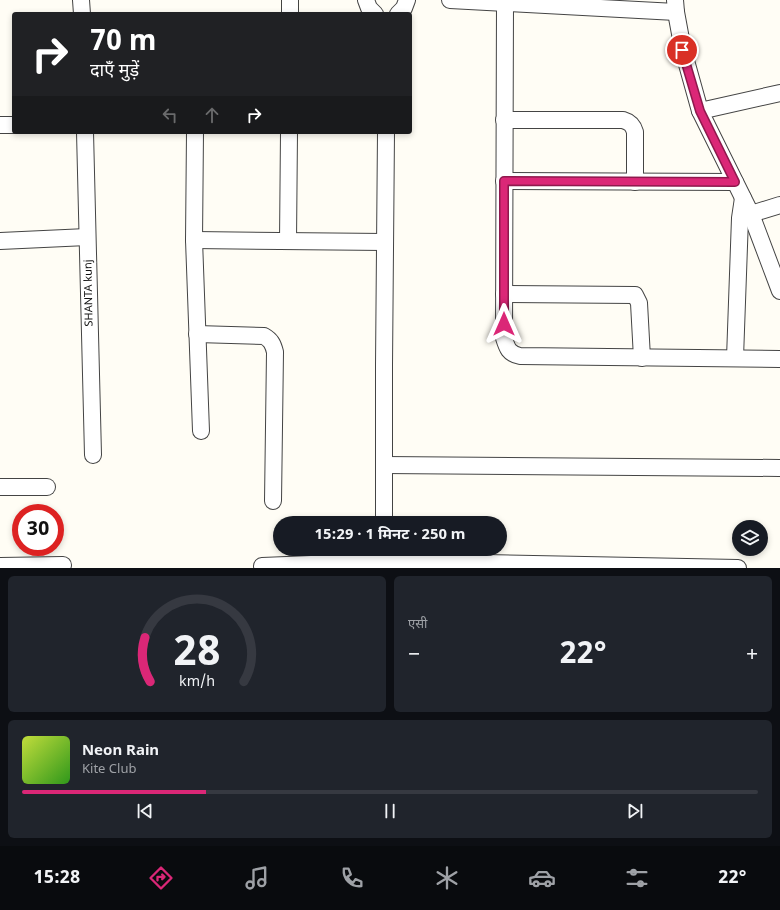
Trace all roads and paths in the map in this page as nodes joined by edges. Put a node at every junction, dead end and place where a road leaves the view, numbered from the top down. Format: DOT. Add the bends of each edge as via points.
graph roads {
  1 [pos="81,0"];
  2 [pos="290,0"];
  3 [pos="366,0"];
  4 [pos="406,0"];
  5 [pos="450,0"];
  6 [pos="505,3"];
  7 [pos="676,6"];
  8 [pos="82,12"];
  9 [pos="290,12"];
  10 [pos="373,12"];
  11 [pos="400,12"];
  12 [pos="780,93"];
  13 [pos="700,111"];
  14 [pos="504,120"];
  15 [pos="0,125"];
  16 [pos="12,125"];
  17 [pos="85,134"];
  18 [pos="195,134"];
  19 [pos="289,134"];
  20 [pos="386,134"];
  21 [pos="504,181"];
  22 [pos="635,182"];
  23 [pos="735,182"];
  24 [pos="743,198"];
  25 [pos="780,205"];
  26 [pos="751,214"];
  27 [pos="88,237"];
  28 [pos="194,240"];
  29 [pos="0,241"];
  30 [pos="288,242"];
  31 [pos="385,242"];
  32 [pos="780,291"];
  33 [pos="504,294"];
  34 [pos="197,334"];
  35 [pos="642,358"];
  36 [pos="735,358"];
  37 [pos="780,359"];
  38 [pos="201,431"];
  39 [pos="93,455"];
  40 [pos="384,466"];
  41 [pos="780,468"];
  42 [pos="0,487"];
  43 [pos="47,487"];
  44 [pos="273,501"];
  45 [pos="384,516"];
  46 [pos="379,556"];
  47 [pos="395,556"];
  48 [pos="63,565"];
  49 [pos="0,566"];
  50 [pos="262,566"];
  51 [pos="320,566"];
  52 [pos="491,566"];
  53 [pos="738,568"];
  1 -- 8 [label="street"];
  2 -- 9 [label="street"];
  3 -- 10 [label="street"];
  4 -- 11 [label="street"];
  5 -- 6 [label="street"];
  6 -- 7 [label="street"];
  6 -- 14 [label="street"];
  7 -- 13 [label="street" via="682,50"];
  12 -- 13 [label="street"];
  13 -- 23 [label="street"];
  14 -- 21 [label="street"];
  14 -- 22 [label="street" via="629,121 635,132"];
  15 -- 16 [label="street"];
  17 -- 27 [label="street, SHANTA kunj"];
  18 -- 28 [label="street"];
  19 -- 30 [label="street"];
  20 -- 31 [label="street"];
  21 -- 22 [label="street"];
  21 -- 33 [label="street"];
  22 -- 23 [label="street"];
  23 -- 24 [label="street"];
  24 -- 26 [label="street"];
  24 -- 36 [label="street"];
  25 -- 26 [label="street"];
  26 -- 32 [label="street"];
  27 -- 29 [label="street"];
  27 -- 39 [label="street, SHANTA kunj"];
  28 -- 30 [label="street"];
  28 -- 34 [label="street"];
  30 -- 31 [label="street"];
  31 -- 40 [label="street"];
  33 -- 35 [label="street" via="504,338 508,350 513,355"];
  33 -- 35 [label="street" via="635,295 639,303"];
  34 -- 38 [label="street"];
  34 -- 44 [label="street" via="264,336 273,345"];
  35 -- 36 [label="street"];
  36 -- 37 [label="street"];
  40 -- 41 [label="street"];
  40 -- 45 [label="street"];
  42 -- 43 [label="street"];
  46 -- 51 [label="street"];
  47 -- 52 [label="street"];
  48 -- 49 [label="street"];
  50 -- 51 [label="street"];
  52 -- 53 [label="street"];
}
